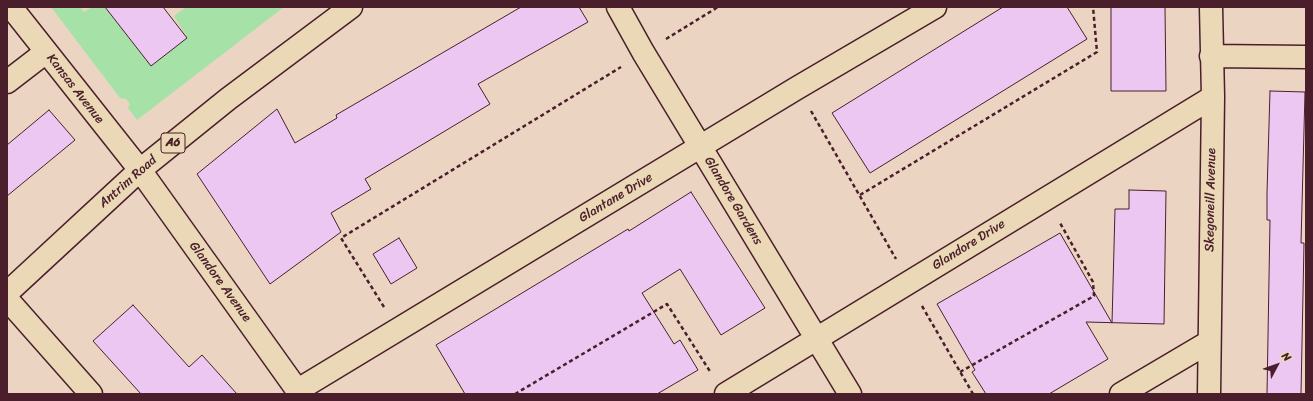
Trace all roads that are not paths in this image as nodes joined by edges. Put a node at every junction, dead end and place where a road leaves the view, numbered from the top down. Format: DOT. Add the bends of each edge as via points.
graph roads {
  1 [pos="11,7"];
  2 [pos="351,7"];
  3 [pos="618,7"];
  4 [pos="935,7"];
  5 [pos="1211,7"];
  6 [pos="46,52"];
  7 [pos="1211,56"];
  8 [pos="1306,58"];
  9 [pos="7,82"];
  10 [pos="1213,96"];
  11 [pos="701,147"];
  12 [pos="140,170"];
  13 [pos="7,292"];
  14 [pos="7,300"];
  15 [pos="816,338"];
  16 [pos="1209,342"];
  17 [pos="299,392"];
  18 [pos="91,394"];
  19 [pos="726,394"];
  20 [pos="850,394"];
  21 [pos="1121,394"];
  22 [pos="1209,394"];
  1 -- 6 [label="street, Kansas Avenue"];
  2 -- 12 [label="street, Antrim Road / A6" via="228,99"];
  3 -- 11 [label="street, Glandore Gardens"];
  4 -- 11 [label="street, Glantane Drive"];
  5 -- 7 [label="street, Skegoneill Avenue"];
  6 -- 9 [label="street"];
  6 -- 12 [label="street, Kansas Avenue"];
  7 -- 8 [label="street"];
  7 -- 10 [label="street, Skegoneill Avenue"];
  10 -- 15 [label="street, Glandore Drive"];
  10 -- 16 [label="street, Skegoneill Avenue"];
  11 -- 15 [label="street, Glandore Gardens"];
  11 -- 17 [label="street, Glantane Drive" via="398,329"];
  12 -- 13 [label="street, Antrim Road / A6"];
  12 -- 17 [label="street, Glandore Avenue"];
  14 -- 18 [label="street"];
  15 -- 19 [label="street, Glandore Drive"];
  15 -- 20 [label="street, Glandore Gardens"];
  16 -- 21 [label="street"];
  16 -- 22 [label="street, Skegoneill Avenue"];
}
